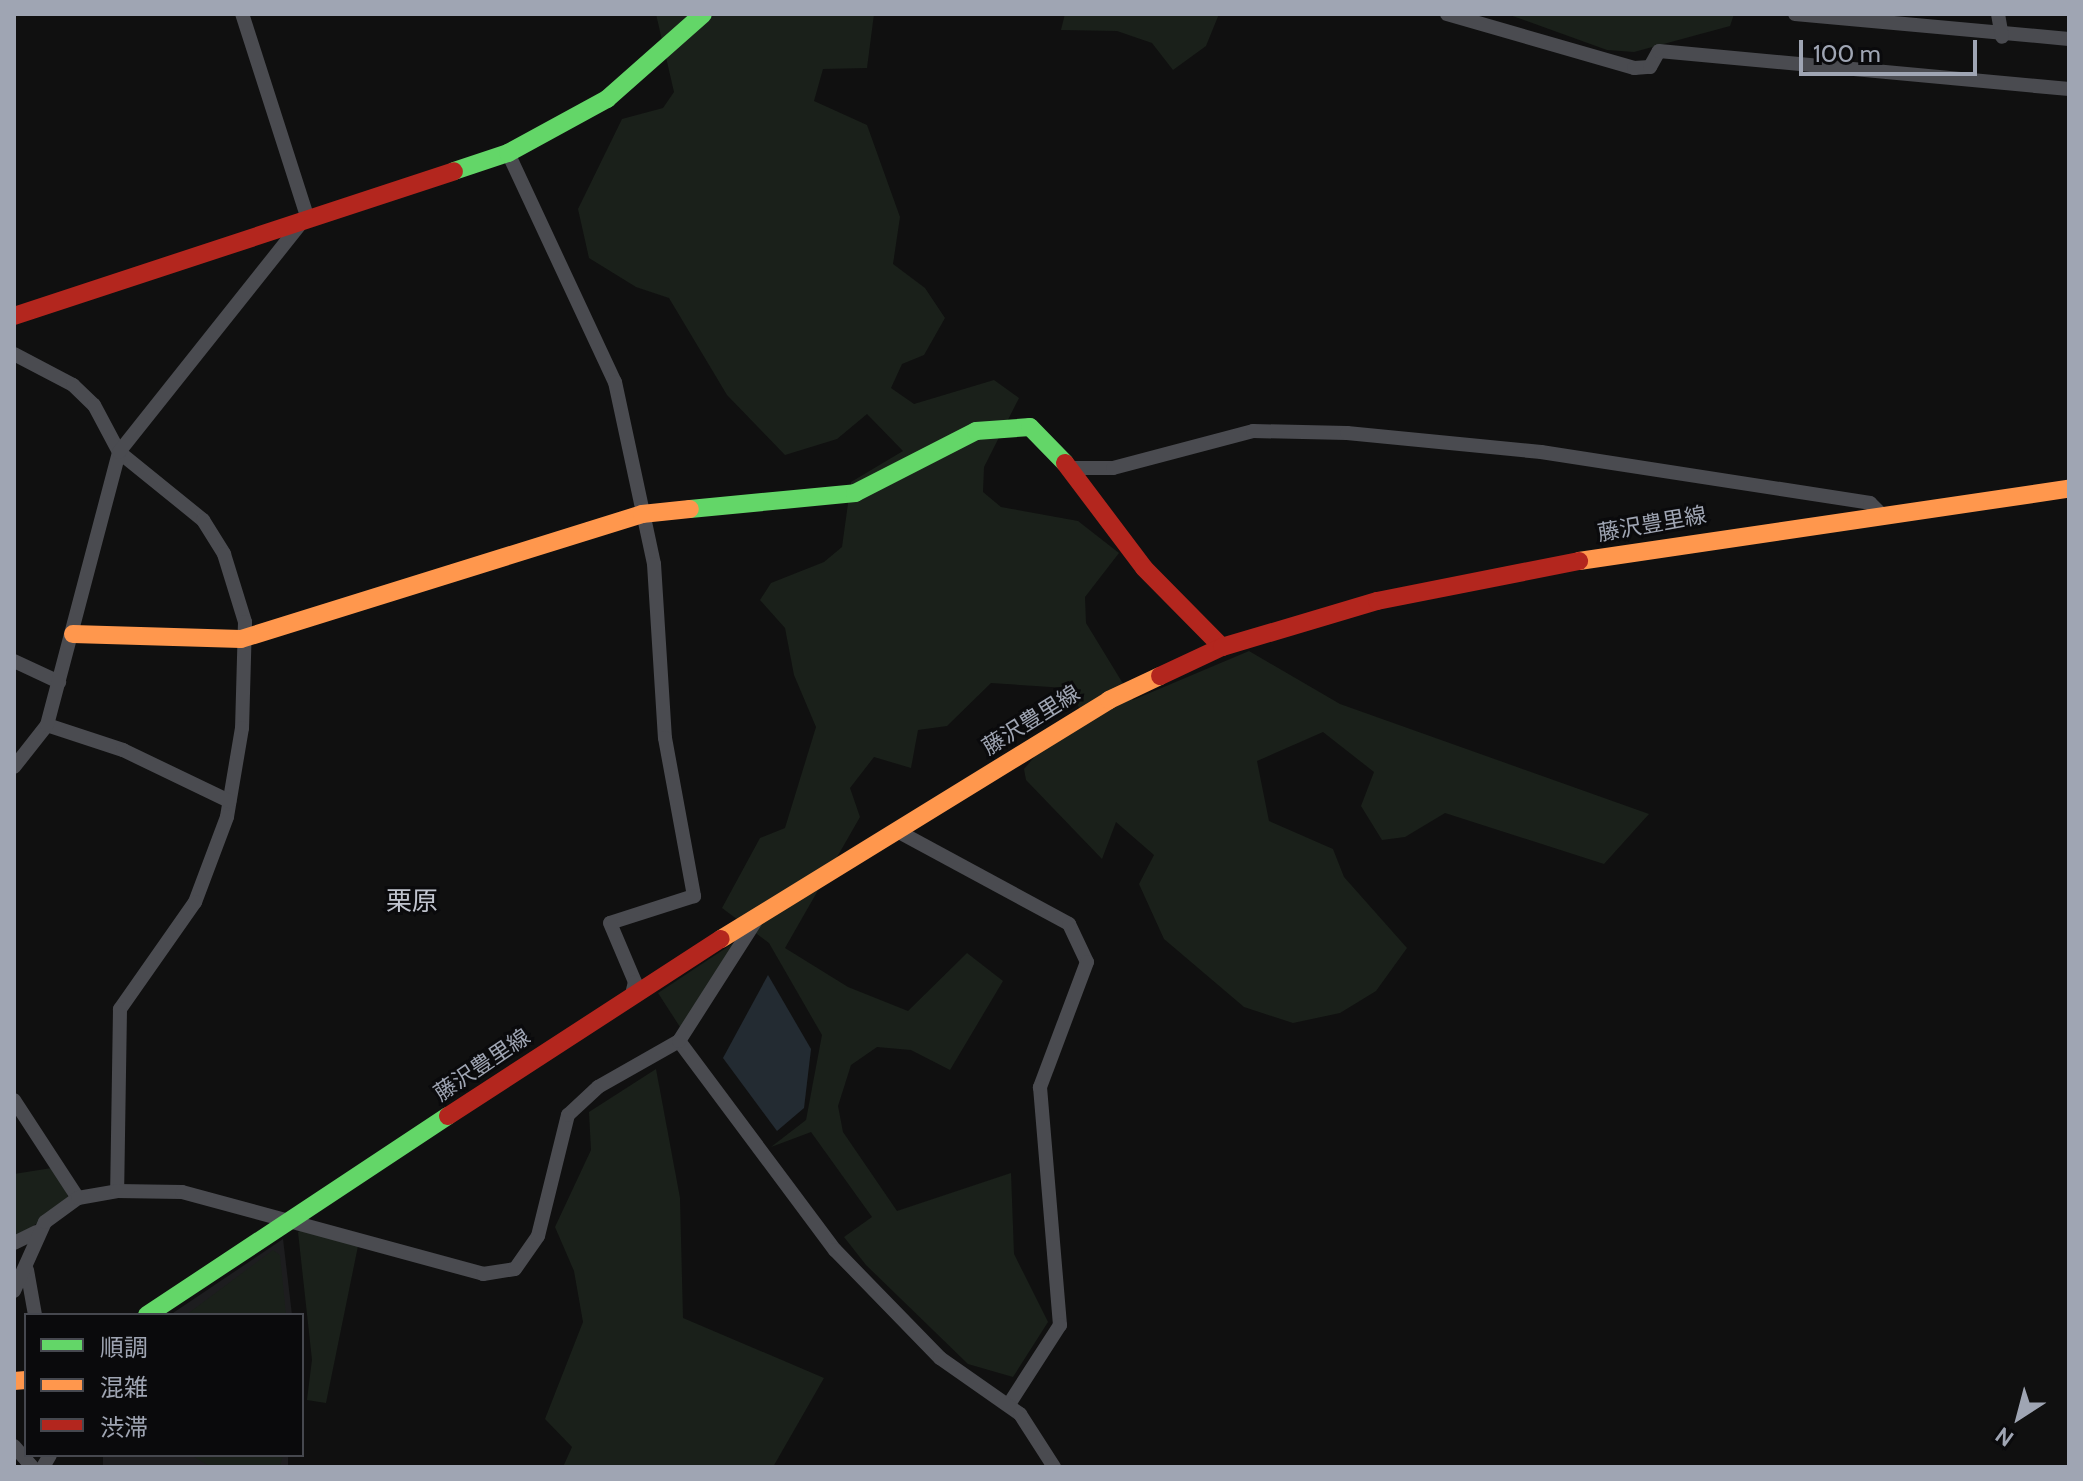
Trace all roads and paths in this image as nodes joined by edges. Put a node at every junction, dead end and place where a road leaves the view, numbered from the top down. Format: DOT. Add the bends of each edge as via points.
graph roads {
  1 [pos="242,14"];
  2 [pos="703,14"];
  3 [pos="1447,14"];
  4 [pos="1795,14"];
  5 [pos="1998,14"];
  6 [pos="2002,37"];
  7 [pos="2069,39"];
  8 [pos="2069,89"];
  9 [pos="508,153"];
  10 [pos="307,216"];
  11 [pos="14,316"];
  12 [pos="14,354"];
  13 [pos="119,452"];
  14 [pos="1070,468"];
  15 [pos="2069,489"];
  16 [pos="642,514"];
  17 [pos="1881,514"];
  18 [pos="73,634"];
  19 [pos="241,639"];
  20 [pos="1222,647"];
  21 [pos="14,661"];
  22 [pos="59,682"];
  23 [pos="47,725"];
  24 [pos="14,767"];
  25 [pos="229,801"];
  26 [pos="901,833"];
  27 [pos="758,917"];
  28 [pos="632,994"];
  29 [pos="679,1041"];
  30 [pos="14,1100"];
  31 [pos="117,1191"];
  32 [pos="78,1198"];
  33 [pos="296,1218"];
  34 [pos="37,1232"];
  35 [pos="14,1243"];
  36 [pos="27,1270"];
  37 [pos="14,1291"];
  38 [pos="35,1313"];
  39 [pos="150,1313"];
  40 [pos="1009,1404"];
  41 [pos="14,1446"];
  42 [pos="32,1467"];
  43 [pos="1054,1467"];
  1 -- 10 [label="street"];
  2 -- 9 [label="main road" via="618,91"];
  3 -- 8 [label="street" via="1634,68 1650,67 1659,51"];
  4 -- 6 [label="street"];
  5 -- 6 [label="street"];
  6 -- 7 [label="street"];
  9 -- 10 [label="main road"];
  9 -- 16 [label="street" via="615,382 640,476"];
  10 -- 11 [label="main road"];
  10 -- 13 [label="street"];
  12 -- 13 [label="street" via="73,385 94,405"];
  13 -- 18 [label="street"];
  13 -- 19 [label="street" via="203,520 240,593"];
  14 -- 16 [label="main road" via="1030,427 976,431 855,493"];
  14 -- 17 [label="street" via="1113,468 1253,431 1347,433 1541,452 1870,503"];
  14 -- 20 [label="main road" via="1144,568"];
  15 -- 17 [label="main road, 藤沢豊里線"];
  16 -- 19 [label="main road"];
  16 -- 28 [label="street" via="654,564 676,828 694,896 610,923 635,982"];
  17 -- 20 [label="main road, 藤沢豊里線" via="1377,601"];
  18 -- 19 [label="main road"];
  18 -- 22 [label="street"];
  19 -- 25 [label="street" via="242,728"];
  20 -- 26 [label="main road, 藤沢豊里線" via="1109,700"];
  21 -- 22 [label="street"];
  22 -- 23 [label="street"];
  23 -- 24 [label="street"];
  23 -- 25 [label="street" via="123,750"];
  25 -- 31 [label="street" via="195,902 120,1009"];
  26 -- 27 [label="main road, 藤沢豊里線"];
  26 -- 40 [label="street" via="1069,924 1087,962 1040,1087 1060,1325"];
  27 -- 28 [label="main road, 藤沢豊里線"];
  27 -- 29 [label="street"];
  28 -- 33 [label="main road, 藤沢豊里線"];
  29 -- 33 [label="street" via="576,1104 538,1236 515,1269 483,1274"];
  29 -- 40 [label="street" via="835,1250 940,1358"];
  30 -- 32 [label="street"];
  31 -- 32 [label="street"];
  31 -- 33 [label="street" via="182,1192"];
  32 -- 34 [label="street"];
  33 -- 39 [label="main road, 藤沢豊里線"];
  34 -- 35 [label="street"];
  34 -- 36 [label="street"];
  36 -- 37 [label="street"];
  36 -- 38 [label="street"];
  40 -- 43 [label="street"];
  41 -- 42 [label="street"];
}
